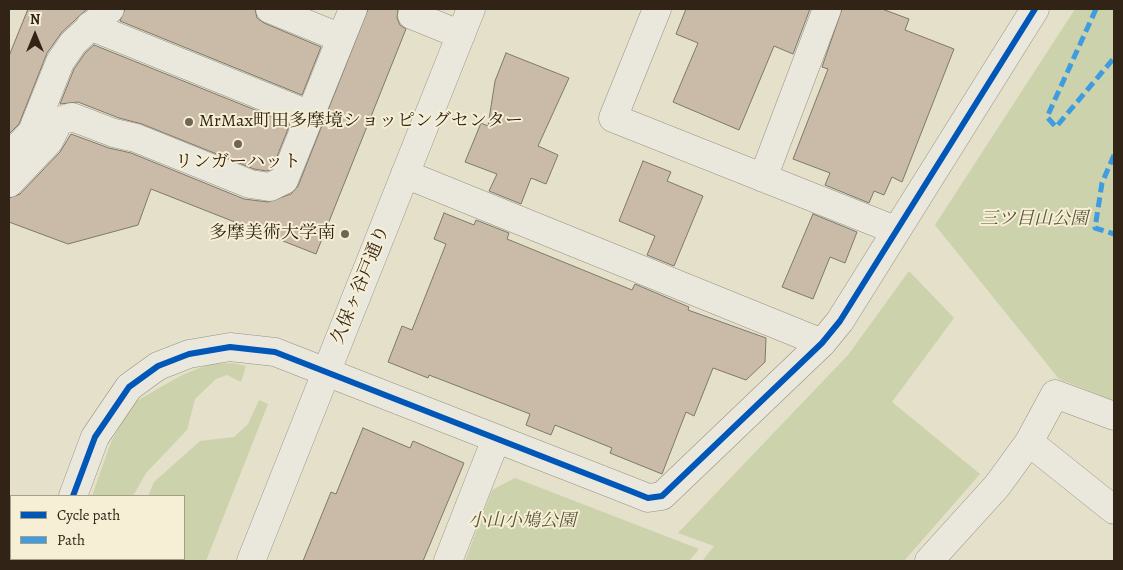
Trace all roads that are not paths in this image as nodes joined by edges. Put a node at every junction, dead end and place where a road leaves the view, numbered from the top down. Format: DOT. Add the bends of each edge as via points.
graph roads {
  1 [pos="110,9"];
  2 [pos="270,9"];
  3 [pos="353,9"];
  4 [pos="471,9"];
  5 [pos="657,9"];
  6 [pos="827,9"];
  7 [pos="1035,9"];
  8 [pos="412,15"];
  9 [pos="90,26"];
  10 [pos="461,35"];
  11 [pos="341,38"];
  12 [pos="52,79"];
  13 [pos="310,114"];
  14 [pos="136,138"];
  15 [pos="9,157"];
  16 [pos="405,174"];
  17 [pos="763,178"];
  18 [pos="9,182"];
  19 [pos="895,230"];
  20 [pos="822,343"];
  21 [pos="326,373"];
  22 [pos="1114,416"];
  23 [pos="496,439"];
  24 [pos="1029,442"];
  25 [pos="73,495"];
  26 [pos="1114,510"];
  27 [pos="251,561"];
  28 [pos="448,561"];
  29 [pos="929,561"];
  1 -- 9 [label="street"];
  2 -- 11 [label="street"];
  3 -- 11 [label="street"];
  4 -- 10 [label="street, 久保ヶ谷戸通り"];
  5 -- 17 [label="street" via="613,118"];
  6 -- 17 [label="street"];
  7 -- 19 [label="street"];
  8 -- 10 [label="street"];
  9 -- 12 [label="street" via="73,43"];
  9 -- 13 [label="street"];
  10 -- 16 [label="street, 久保ヶ谷戸通り"];
  11 -- 13 [label="street"];
  12 -- 14 [label="street" via="63,98 116,122"];
  12 -- 15 [label="street" via="32,132"];
  13 -- 14 [label="street" via="284,180 270,187 250,184"];
  14 -- 18 [label="street" via="114,134 72,117 59,121 49,141"];
  16 -- 20 [label="street"];
  16 -- 21 [label="street, 久保ヶ谷戸通り"];
  17 -- 19 [label="street"];
  19 -- 20 [label="street" via="840,321"];
  20 -- 23 [label="street" via="662,496 648,498"];
  21 -- 23 [label="street"];
  21 -- 25 [label="street" via="275,352 230,347 189,354 158,366 129,387 111,411 95,437"];
  21 -- 27 [label="street, 久保ヶ谷戸通り"];
  22 -- 24 [label="street" via="1055,394"];
  23 -- 28 [label="street"];
  24 -- 26 [label="street"];
  24 -- 29 [label="street" via="997,486"];
}
